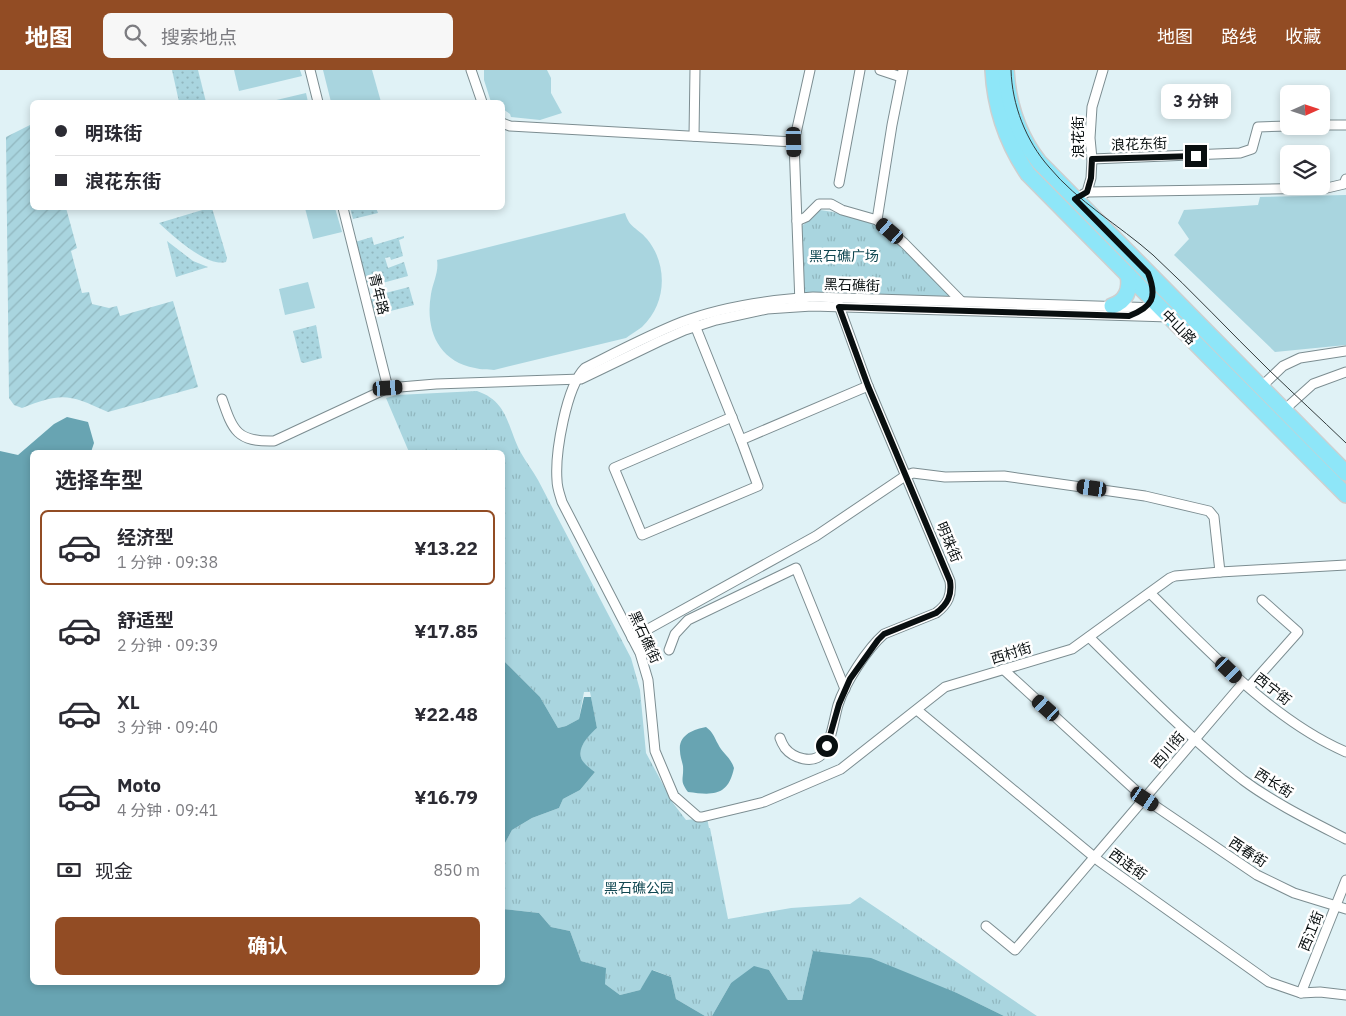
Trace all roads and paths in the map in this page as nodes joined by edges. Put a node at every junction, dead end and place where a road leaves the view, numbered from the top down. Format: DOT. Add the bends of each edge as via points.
graph roads {
  1 [pos="310,70"];
  2 [pos="470,70"];
  3 [pos="695,70"];
  4 [pos="810,70"];
  5 [pos="860,70"];
  6 [pos="880,70"];
  7 [pos="993,70"];
  8 [pos="1006,70"];
  9 [pos="1104,70"];
  10 [pos="902,74"];
  11 [pos="318,100"];
  12 [pos="481,100"];
  13 [pos="505,124"];
  14 [pos="1330,125"];
  15 [pos="1346,125"];
  16 [pos="1280,126"];
  17 [pos="694,136"];
  18 [pos="794,142"];
  19 [pos="1092,159"];
  20 [pos="1346,179"];
  21 [pos="839,183"];
  22 [pos="1081,195"];
  23 [pos="344,210"];
  24 [pos="877,220"];
  25 [pos="797,221"];
  26 [pos="1148,273"];
  27 [pos="1128,275"];
  28 [pos="800,302"];
  29 [pos="838,302"];
  30 [pos="962,302"];
  31 [pos="1112,306"];
  32 [pos="1157,308"];
  33 [pos="1129,316"];
  34 [pos="694,323"];
  35 [pos="1346,351"];
  36 [pos="1228,353"];
  37 [pos="1346,372"];
  38 [pos="576,380"];
  39 [pos="868,386"];
  40 [pos="1261,387"];
  41 [pos="388,388"];
  42 [pos="222,399"];
  43 [pos="1284,410"];
  44 [pos="732,418"];
  45 [pos="741,440"];
  46 [pos="1346,473"];
  47 [pos="905,476"];
  48 [pos="1346,495"];
  49 [pos="1346,565"];
  50 [pos="1220,572"];
  51 [pos="1150,593"];
  52 [pos="1262,600"];
  53 [pos="1089,637"];
  54 [pos="632,638"];
  55 [pos="669,650"];
  56 [pos="1003,670"];
  57 [pos="1246,685"];
  58 [pos="845,689"];
  59 [pos="917,710"];
  60 [pos="780,738"];
  61 [pos="1194,740"];
  62 [pos="1346,752"];
  63 [pos="1145,799"];
  64 [pos="698,817"];
  65 [pos="1346,839"];
  66 [pos="1095,857"];
  67 [pos="1346,880"];
  68 [pos="1336,906"];
  69 [pos="1346,909"];
  70 [pos="986,926"];
  71 [pos="1301,993"];
  72 [pos="1346,995"];
  1 -- 11 [label="street"];
  2 -- 12 [label="street"];
  3 -- 17 [label="street"];
  4 -- 18 [label="street"];
  5 -- 21 [label="street"];
  6 -- 10 [label="street"];
  7 -- 27 [label="highway, 中山路" via="997,105 1018,159 1028,174"];
  8 -- 22 [label="highway, 中山路" via="1010,102 1030,151"];
  9 -- 19 [label="street, 浪花街" via="1092,107"];
  10 -- 24 [label="street"];
  13 -- 17 [label="street"];
  14 -- 15 [label="street"];
  16 -- 19 [label="street, 浪花东街" via="1258,127 1252,149 1240,153"];
  17 -- 18 [label="street"];
  18 -- 25 [label="street"];
  19 -- 22 [label="street, 浪花街" via="1091,178"];
  20 -- 22 [label="street" via="1344,184 1327,188"];
  22 -- 26 [label="highway, 中山路"];
  23 -- 41 [label="street, 青年路"];
  24 -- 25 [label="street" via="831,204 818,204 806,217"];
  24 -- 30 [label="street"];
  25 -- 28 [label="street"];
  26 -- 32 [label="street"];
  26 -- 36 [label="highway, 中山路"];
  27 -- 31 [label="highway" via="1126,296 1118,305"];
  27 -- 32 [label="highway, 中山路"];
  28 -- 29 [label="street, 黑石礁街"];
  28 -- 34 [label="street, 黑石礁街" via="748,304"];
  29 -- 30 [label="street, 黑石礁街"];
  29 -- 33 [label="street, 黑石礁街"];
  29 -- 39 [label="street, 明珠街"];
  30 -- 31 [label="street, 黑石礁街"];
  31 -- 32 [label="street, 黑石礁街"];
  32 -- 33 [label="street, 黑石礁街"];
  32 -- 33 [label="street, 黑石礁街"];
  32 -- 36 [label="highway" via="1175,313 1209,346"];
  32 -- 48 [label="highway, 中山路"];
  34 -- 38 [label="street, 黑石礁街" via="657,333 585,368"];
  34 -- 44 [label="street"];
  35 -- 40 [label="street" via="1300,358 1282,366"];
  36 -- 40 [label="highway, 中山路"];
  37 -- 43 [label="street" via="1314,384"];
  38 -- 41 [label="street"];
  38 -- 54 [label="street, 黑石礁街" via="566,409 558,451 558,491"];
  39 -- 45 [label="street"];
  39 -- 47 [label="street, 明珠街"];
  40 -- 43 [label="highway, 中山路"];
  41 -- 42 [label="street" via="274,441 256,442 242,436 231,425"];
  43 -- 46 [label="highway, 中山路"];
  44 -- 45 [label="street"];
  44 -- 45 [label="street" via="614,468 642,535 758,486"];
  47 -- 50 [label="street" via="913,473 1004,476 1145,496 1209,511 1214,517"];
  47 -- 54 [label="street" via="816,536"];
  47 -- 58 [label="street, 明珠街" via="952,592 943,608 936,613 884,634"];
  49 -- 50 [label="street, 西村街"];
  50 -- 51 [label="street, 西村街" via="1175,576"];
  51 -- 53 [label="street, 西村街"];
  51 -- 57 [label="street, 西宁街"];
  52 -- 57 [label="street, 西川街" via="1298,632"];
  53 -- 56 [label="street, 西村街" via="1072,649"];
  53 -- 61 [label="street, 西长街"];
  54 -- 64 [label="street, 黑石礁街" via="647,671 655,751 674,796"];
  55 -- 58 [label="street" via="675,634 688,620 796,568"];
  56 -- 59 [label="street, 西村街" via="945,687"];
  56 -- 63 [label="street, 西春街"];
  57 -- 61 [label="street, 西川街"];
  57 -- 62 [label="street, 西宁街" via="1290,720"];
  58 -- 60 [label="street, 明珠街" via="823,754 817,758 800,759 785,748"];
  59 -- 64 [label="street, 西村街" via="841,769 764,802"];
  59 -- 66 [label="street, 西连街"];
  61 -- 63 [label="street, 西川街"];
  61 -- 65 [label="street, 西长街" via="1245,781 1302,817"];
  63 -- 66 [label="street, 西川街"];
  63 -- 68 [label="street, 西春街" via="1256,875 1294,893"];
  66 -- 70 [label="street, 西川街" via="1015,950"];
  66 -- 71 [label="street, 西连街" via="1269,982"];
  67 -- 68 [label="street, 西江街"];
  68 -- 69 [label="street, 西春街"];
  68 -- 71 [label="street, 西江街"];
  71 -- 72 [label="street, 西连街"];
}
